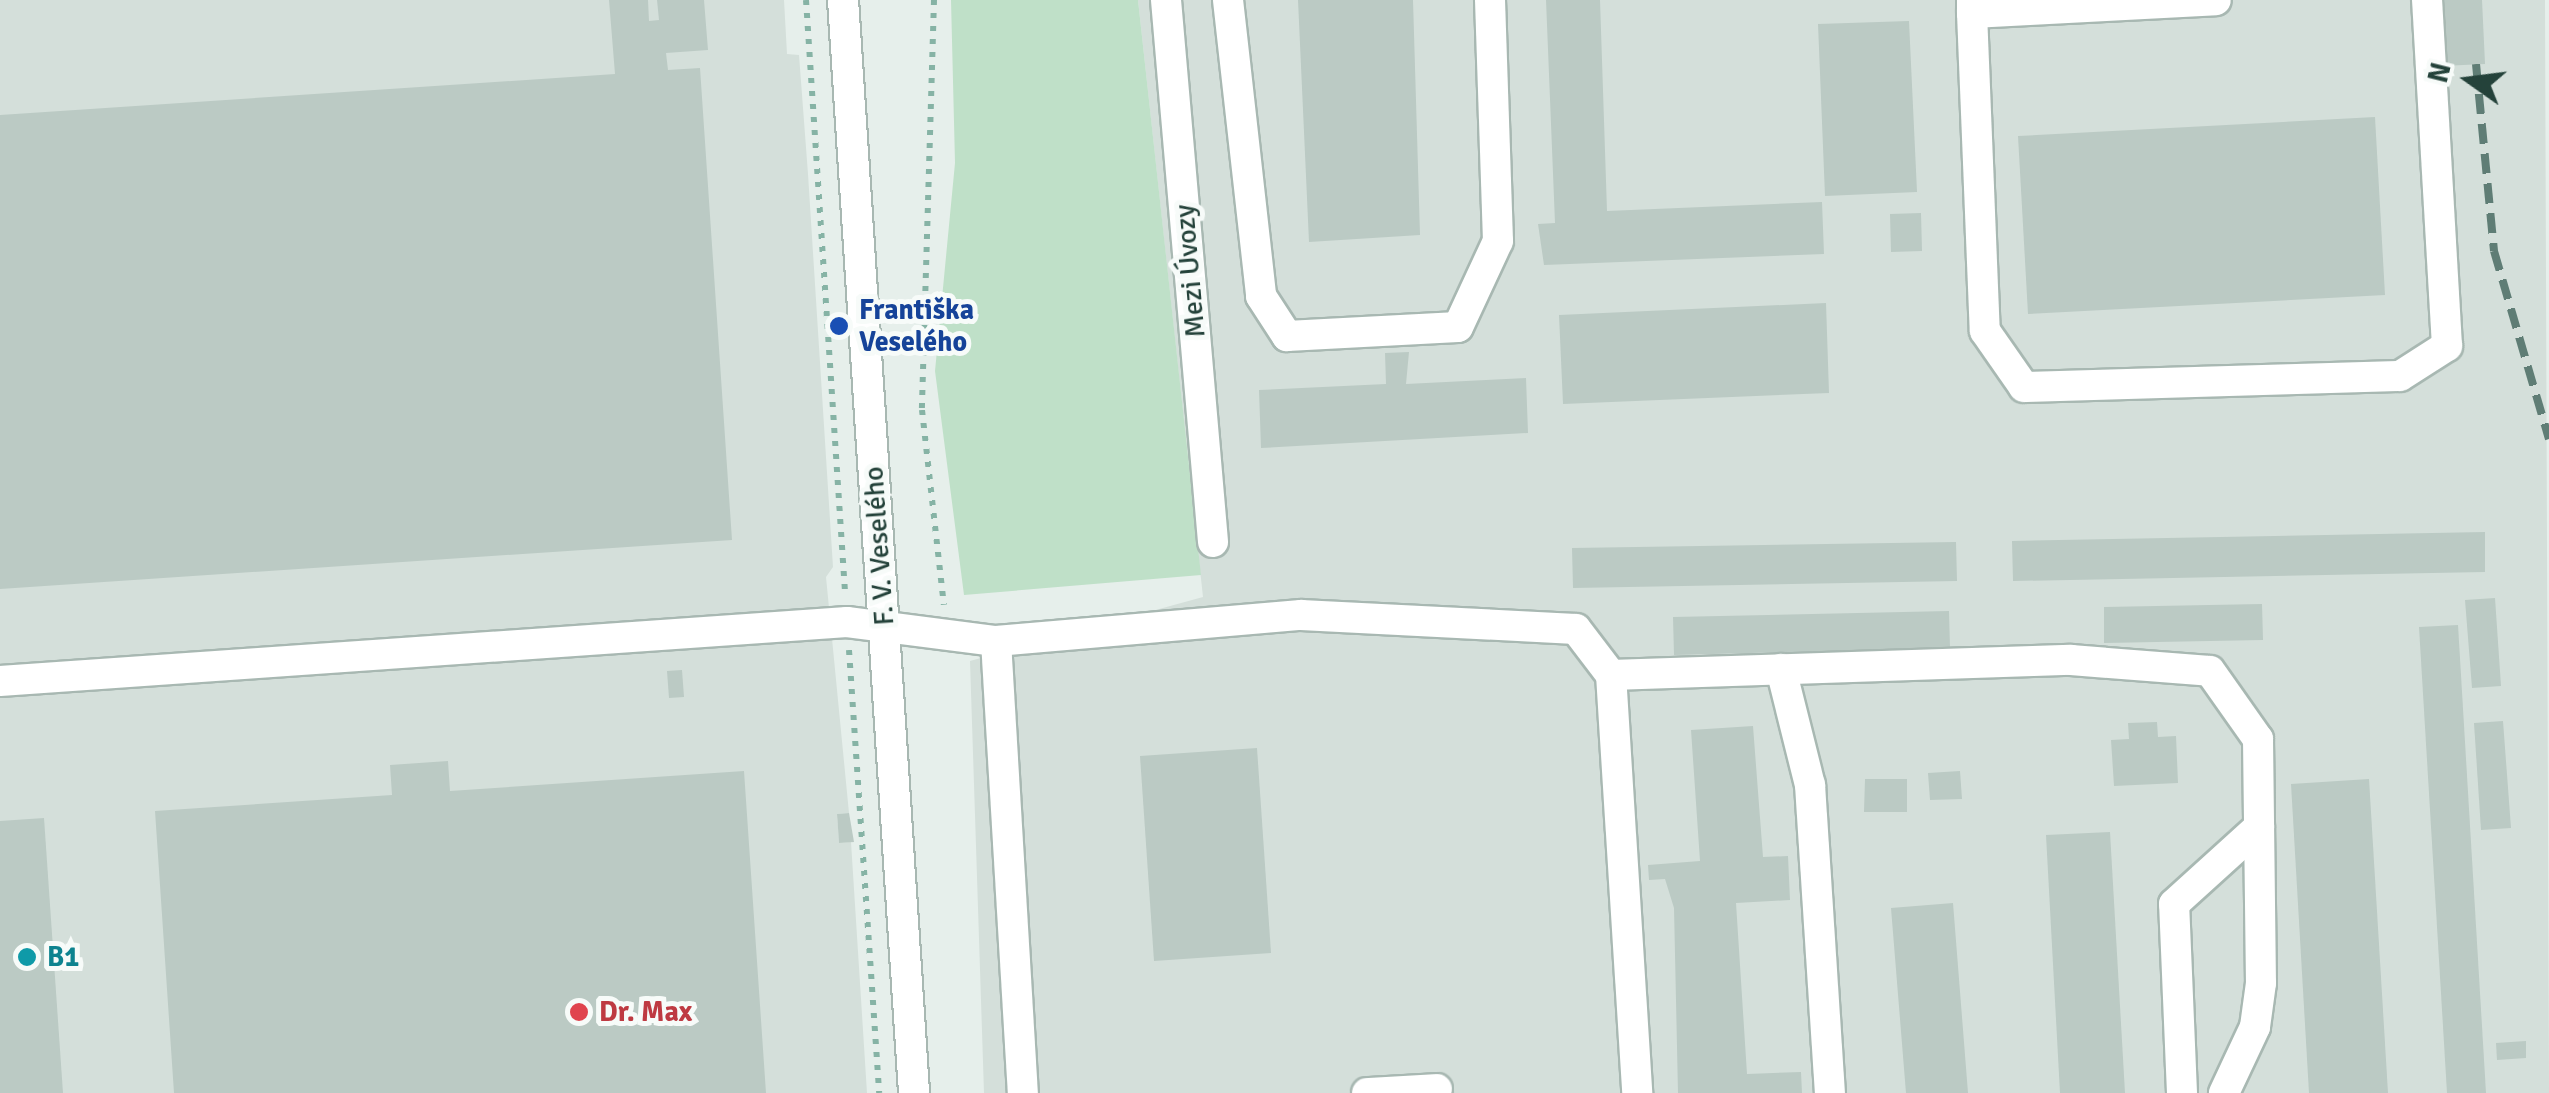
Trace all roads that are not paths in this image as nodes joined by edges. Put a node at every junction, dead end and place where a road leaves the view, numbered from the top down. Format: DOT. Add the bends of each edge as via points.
graph roads {
  1 [pos="843,0"];
  2 [pos="1166,0"];
  3 [pos="1228,0"];
  4 [pos="1490,0"];
  5 [pos="2216,0"];
  6 [pos="2427,0"];
  7 [pos="1972,6"];
  8 [pos="1213,542"];
  9 [pos="884,632"];
  10 [pos="996,641"];
  11 [pos="1781,669"];
  12 [pos="1610,675"];
  13 [pos="0,681"];
  14 [pos="2259,827"];
  15 [pos="1436,1089"];
  16 [pos="914,1093"];
  17 [pos="1023,1093"];
  18 [pos="1367,1093"];
  19 [pos="1637,1093"];
  20 [pos="1830,1093"];
  21 [pos="2182,1093"];
  22 [pos="2224,1093"];
  1 -- 9 [label="street, F. V. Veselého"];
  2 -- 8 [label="street, Mezi Úvozy"];
  3 -- 4 [label="street" via="1261,296 1288,336 1458,327 1498,241"];
  5 -- 7 [label="street"];
  6 -- 7 [label="street" via="2447,346 2400,376 2024,387 1985,331"];
  9 -- 10 [label="street"];
  9 -- 13 [label="street" via="847,622"];
  9 -- 16 [label="street, F. V. Veselého"];
  10 -- 12 [label="street" via="1302,614 1557,628 1576,630"];
  10 -- 17 [label="street"];
  11 -- 12 [label="street"];
  11 -- 14 [label="street" via="2072,660 2210,671 2258,739"];
  11 -- 20 [label="street" via="1810,785"];
  12 -- 19 [label="street"];
  14 -- 21 [label="street" via="2174,904"];
  14 -- 22 [label="street" via="2261,983 2255,1027"];
  15 -- 18 [label="street"];
}
